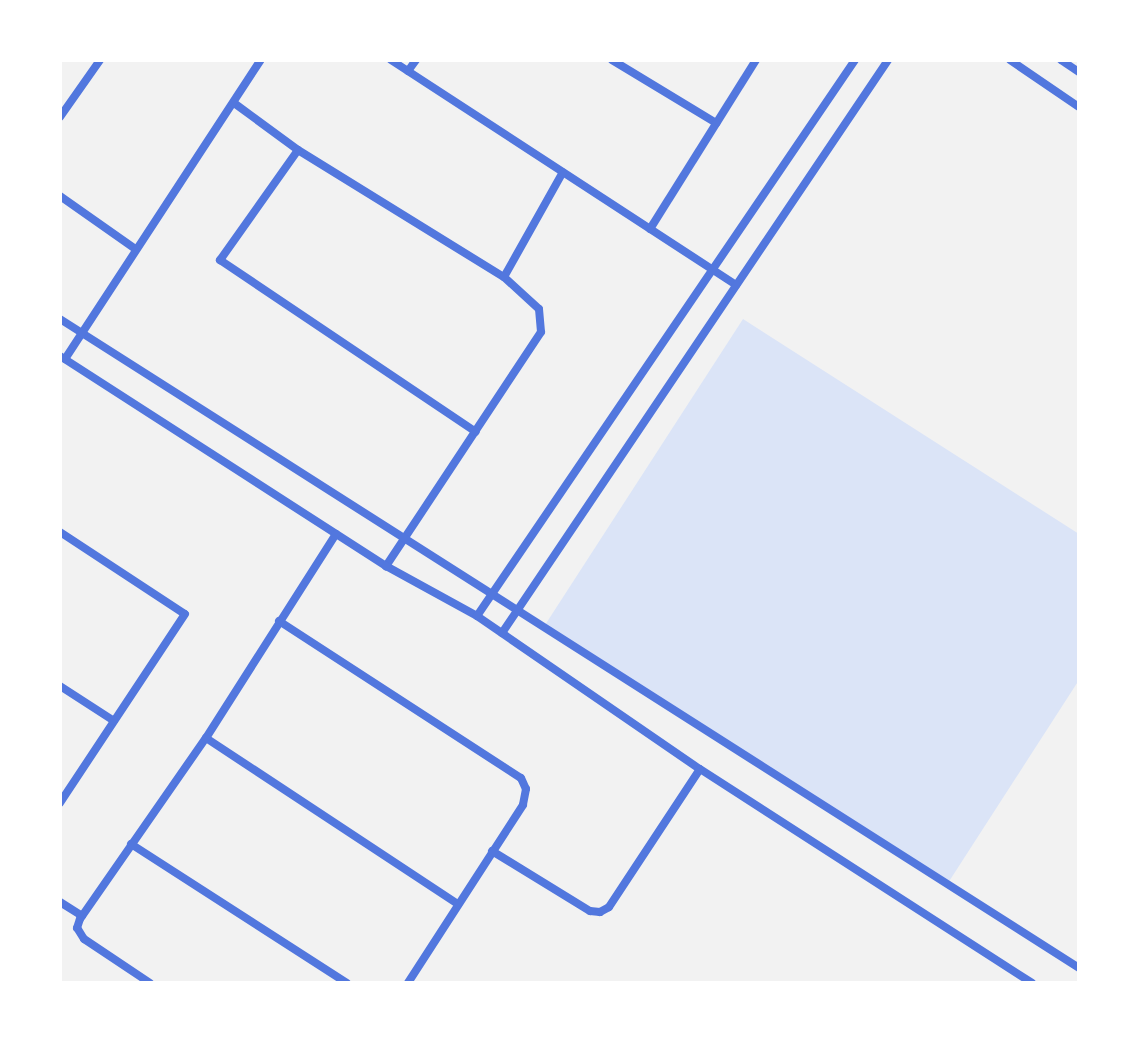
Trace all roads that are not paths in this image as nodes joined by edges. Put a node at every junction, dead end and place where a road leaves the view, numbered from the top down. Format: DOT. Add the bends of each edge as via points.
graph roads {
  1 [pos="100,60"];
  2 [pos="261,60"];
  3 [pos="391,60"];
  4 [pos="416,60"];
  5 [pos="612,60"];
  6 [pos="756,60"];
  7 [pos="855,60"];
  8 [pos="888,60"];
  9 [pos="1010,60"];
  10 [pos="1061,60"];
  11 [pos="408,71"];
  12 [pos="1079,72"];
  13 [pos="234,103"];
  14 [pos="1079,107"];
  15 [pos="60,117"];
  16 [pos="716,123"];
  17 [pos="298,150"];
  18 [pos="563,172"];
  19 [pos="60,196"];
  20 [pos="650,229"];
  21 [pos="134,248"];
  22 [pos="714,269"];
  23 [pos="504,277"];
  24 [pos="736,285"];
  25 [pos="60,319"];
  26 [pos="81,334"];
  27 [pos="62,358"];
  28 [pos="476,432"];
  29 [pos="60,532"];
  30 [pos="336,534"];
  31 [pos="406,536"];
  32 [pos="386,566"];
  33 [pos="494,592"];
  34 [pos="519,608"];
  35 [pos="477,616"];
  36 [pos="279,621"];
  37 [pos="502,633"];
  38 [pos="60,686"];
  39 [pos="114,721"];
  40 [pos="206,738"];
  41 [pos="700,769"];
  42 [pos="60,803"];
  43 [pos="131,844"];
  44 [pos="492,851"];
  45 [pos="60,902"];
  46 [pos="458,904"];
  47 [pos="82,916"];
  48 [pos="1079,968"];
  49 [pos="150,983"];
  50 [pos="347,983"];
  51 [pos="408,983"];
  52 [pos="1032,983"];
  1 -- 15 [label="street"];
  2 -- 13 [label="street"];
  3 -- 11 [label="street"];
  4 -- 11 [label="street"];
  5 -- 16 [label="street"];
  6 -- 16 [label="street"];
  7 -- 22 [label="street"];
  8 -- 24 [label="street"];
  9 -- 14 [label="street"];
  10 -- 12 [label="street"];
  11 -- 18 [label="street"];
  13 -- 17 [label="street"];
  13 -- 21 [label="street"];
  16 -- 20 [label="street"];
  17 -- 23 [label="street"];
  17 -- 28 [label="street" via="220,260"];
  18 -- 20 [label="street"];
  18 -- 23 [label="street"];
  19 -- 21 [label="street"];
  20 -- 22 [label="street"];
  21 -- 26 [label="street"];
  22 -- 24 [label="street"];
  22 -- 33 [label="street"];
  23 -- 28 [label="street" via="539,309 541,332"];
  24 -- 34 [label="street"];
  25 -- 26 [label="street"];
  26 -- 27 [label="street"];
  26 -- 31 [label="street"];
  27 -- 30 [label="street"];
  28 -- 31 [label="street"];
  29 -- 39 [label="street" via="185,614"];
  30 -- 32 [label="street"];
  30 -- 36 [label="street"];
  31 -- 32 [label="street"];
  31 -- 33 [label="street"];
  32 -- 35 [label="street"];
  33 -- 34 [label="street"];
  33 -- 35 [label="street"];
  34 -- 37 [label="street"];
  34 -- 48 [label="street" via="754,765"];
  35 -- 37 [label="street"];
  36 -- 40 [label="street"];
  36 -- 44 [label="street" via="521,778 526,789 523,805"];
  37 -- 41 [label="street"];
  38 -- 39 [label="street"];
  39 -- 42 [label="street"];
  40 -- 43 [label="street"];
  40 -- 46 [label="street"];
  41 -- 44 [label="street" via="609,907 600,912 590,911"];
  41 -- 52 [label="street"];
  43 -- 47 [label="street"];
  43 -- 50 [label="street"];
  44 -- 46 [label="street"];
  45 -- 47 [label="street"];
  46 -- 51 [label="street"];
  47 -- 49 [label="street" via="77,928 84,939"];
}
